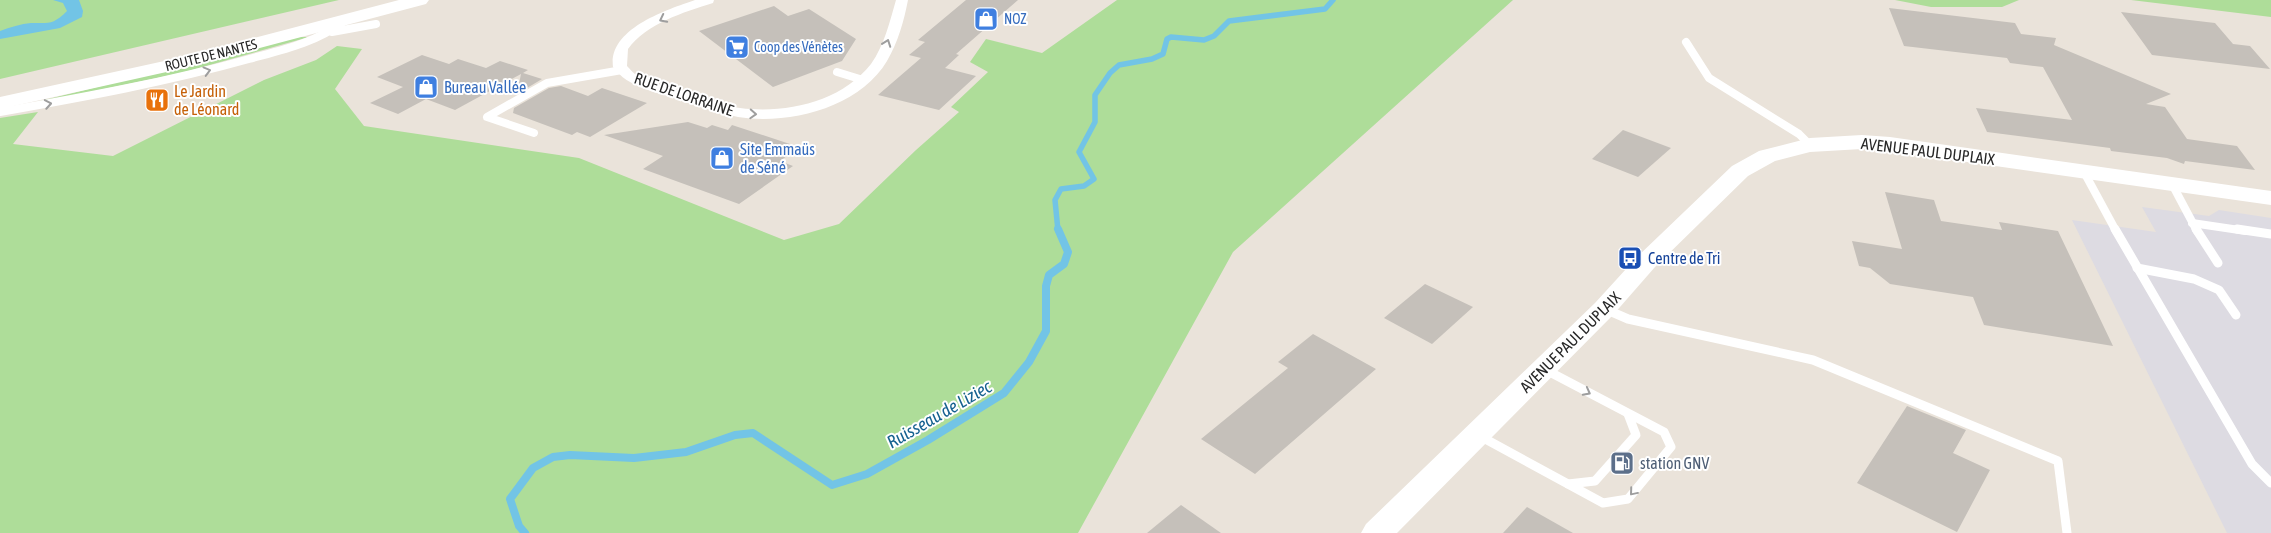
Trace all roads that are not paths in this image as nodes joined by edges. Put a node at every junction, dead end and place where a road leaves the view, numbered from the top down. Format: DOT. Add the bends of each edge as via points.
graph roads {
  1 [pos="420,0"];
  2 [pos="708,0"];
  3 [pos="902,0"];
  4 [pos="688,3"];
  5 [pos="376,24"];
  6 [pos="336,27"];
  7 [pos="1686,42"];
  8 [pos="622,70"];
  9 [pos="837,72"];
  10 [pos="863,80"];
  11 [pos="0,103"];
  12 [pos="0,112"];
  13 [pos="534,133"];
  14 [pos="1810,145"];
  15 [pos="2084,172"];
  16 [pos="2172,184"];
  17 [pos="2271,198"];
  18 [pos="2192,222"];
  19 [pos="2271,234"];
  20 [pos="2218,263"];
  21 [pos="2136,268"];
  22 [pos="1604,309"];
  23 [pos="2236,315"];
  24 [pos="1543,369"];
  25 [pos="1628,414"];
  26 [pos="1478,434"];
  27 [pos="2271,483"];
  28 [pos="1568,484"];
  29 [pos="1378,533"];
  30 [pos="2066,533"];
  1 -- 6 [label="main road, ROUTE DE NANTES"];
  2 -- 4 [label="street, RUE DE LORRAINE"];
  10 -- 3 [label="street, RUE DE LORRAINE, one-way" via="883,56"];
  4 -- 8 [label="street, RUE DE LORRAINE, one-way" via="629,39 619,55"];
  5 -- 6 [label="lane"];
  6 -- 11 [label="main road, ROUTE DE NANTES"];
  12 -- 6 [label="lane, one-way" via="92,99 235,64 309,42"];
  7 -- 14 [label="lane" via="1709,78 1799,134"];
  8 -- 10 [label="street, RUE DE LORRAINE, one-way" via="633,79 656,88 733,112 751,114 784,113 818,105"];
  8 -- 13 [label="lane" via="547,83 487,117"];
  9 -- 10 [label="lane"];
  14 -- 15 [label="main road, AVENUE PAUL DUPLAIX" via="1890,144"];
  14 -- 22 [label="main road, AVENUE PAUL DUPLAIX" via="1767,156 1740,171 1646,262"];
  15 -- 16 [label="main road, AVENUE PAUL DUPLAIX"];
  15 -- 21 [label="lane"];
  16 -- 17 [label="main road, AVENUE PAUL DUPLAIX"];
  16 -- 18 [label="lane"];
  18 -- 19 [label="lane"];
  18 -- 20 [label="lane"];
  21 -- 23 [label="lane" via="2194,279 2219,290"];
  21 -- 27 [label="lane" via="2252,464"];
  22 -- 24 [label="main road, AVENUE PAUL DUPLAIX"];
  22 -- 30 [label="lane" via="1628,319 1812,360 2058,461"];
  24 -- 25 [label="lane, one-way"];
  24 -- 26 [label="main road, AVENUE PAUL DUPLAIX"];
  25 -- 28 [label="lane" via="1636,434 1595,481"];
  25 -- 28 [label="lane, one-way" via="1664,432 1671,447 1628,499 1603,503"];
  26 -- 28 [label="lane"];
  26 -- 29 [label="main road, AVENUE PAUL DUPLAIX"];
}
